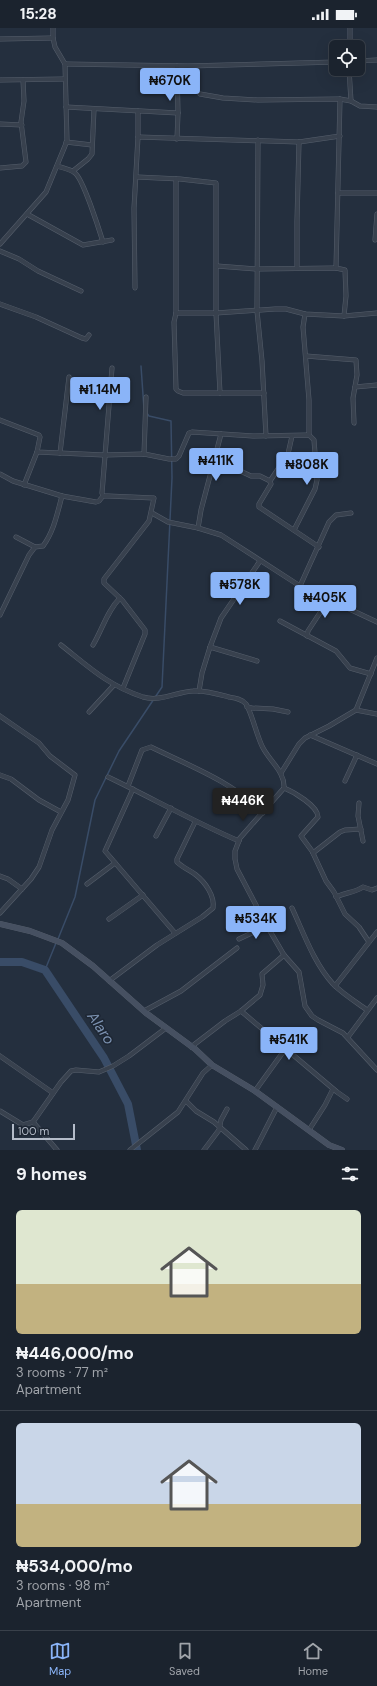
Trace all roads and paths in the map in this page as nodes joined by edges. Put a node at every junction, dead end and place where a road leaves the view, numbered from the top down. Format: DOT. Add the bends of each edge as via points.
graph roads {
  1 [pos="53,28"];
  2 [pos="350,28"];
  3 [pos="53,38"];
  4 [pos="0,39"];
  5 [pos="350,40"];
  6 [pos="377,60"];
  7 [pos="365,61"];
  8 [pos="329,62"];
  9 [pos="65,64"];
  10 [pos="177,66"];
  11 [pos="350,76"];
  12 [pos="65,79"];
  13 [pos="0,80"];
  14 [pos="23,80"];
  15 [pos="200,94"];
  16 [pos="340,99"];
  17 [pos="351,100"];
  18 [pos="66,107"];
  19 [pos="377,107"];
  20 [pos="94,109"];
  21 [pos="138,111"];
  22 [pos="178,113"];
  23 [pos="0,124"];
  24 [pos="22,125"];
  25 [pos="340,136"];
  26 [pos="138,137"];
  27 [pos="177,138"];
  28 [pos="258,140"];
  29 [pos="66,142"];
  30 [pos="299,142"];
  31 [pos="92,145"];
  32 [pos="57,166"];
  33 [pos="0,168"];
  34 [pos="73,172"];
  35 [pos="136,177"];
  36 [pos="176,179"];
  37 [pos="338,193"];
  38 [pos="377,193"];
  39 [pos="27,214"];
  40 [pos="377,214"];
  41 [pos="112,240"];
  42 [pos="375,240"];
  43 [pos="103,242"];
  44 [pos="0,244"];
  45 [pos="0,251"];
  46 [pos="217,266"];
  47 [pos="298,268"];
  48 [pos="336,268"];
  49 [pos="257,269"];
  50 [pos="135,288"];
  51 [pos="81,291"];
  52 [pos="0,304"];
  53 [pos="257,311"];
  54 [pos="176,313"];
  55 [pos="216,313"];
  56 [pos="377,313"];
  57 [pos="305,314"];
  58 [pos="344,316"];
  59 [pos="89,335"];
  60 [pos="306,356"];
  61 [pos="112,368"];
  62 [pos="69,377"];
  63 [pos="377,385"];
  64 [pos="355,387"];
  65 [pos="220,393"];
  66 [pos="264,394"];
  67 [pos="146,397"];
  68 [pos="0,420"];
  69 [pos="354,423"];
  70 [pos="221,434"];
  71 [pos="309,435"];
  72 [pos="266,436"];
  73 [pos="292,436"];
  74 [pos="37,452"];
  75 [pos="60,453"];
  76 [pos="104,454"];
  77 [pos="144,454"];
  78 [pos="316,465"];
  79 [pos="238,470"];
  80 [pos="304,470"];
  81 [pos="0,474"];
  82 [pos="270,481"];
  83 [pos="24,485"];
  84 [pos="62,496"];
  85 [pos="103,496"];
  86 [pos="152,513"];
  87 [pos="351,513"];
  88 [pos="198,528"];
  89 [pos="294,530"];
  90 [pos="16,537"];
  91 [pos="35,547"];
  92 [pos="319,547"];
  93 [pos="260,560"];
  94 [pos="300,586"];
  95 [pos="120,598"];
  96 [pos="329,599"];
  97 [pos="0,615"];
  98 [pos="280,621"];
  99 [pos="377,622"];
  100 [pos="306,634"];
  101 [pos="61,645"];
  102 [pos="93,645"];
  103 [pos="210,647"];
  104 [pos="376,661"];
  105 [pos="257,662"];
  106 [pos="374,672"];
  107 [pos="114,685"];
  108 [pos="123,688"];
  109 [pos="199,691"];
  110 [pos="248,707"];
  111 [pos="356,710"];
  112 [pos="89,712"];
  113 [pos="288,712"];
  114 [pos="377,714"];
  115 [pos="0,716"];
  116 [pos="310,735"];
  117 [pos="356,755"];
  118 [pos="377,764"];
  119 [pos="281,773"];
  120 [pos="0,775"];
  121 [pos="108,777"];
  122 [pos="345,781"];
  123 [pos="131,788"];
  124 [pos="284,788"];
  125 [pos="359,803"];
  126 [pos="171,808"];
  127 [pos="62,812"];
  128 [pos="263,813"];
  129 [pos="196,822"];
  130 [pos="361,829"];
  131 [pos="156,836"];
  132 [pos="239,841"];
  133 [pos="363,841"];
  134 [pos="313,853"];
  135 [pos="115,863"];
  136 [pos="0,876"];
  137 [pos="87,884"];
  138 [pos="22,888"];
  139 [pos="377,888"];
  140 [pos="143,895"];
  141 [pos="336,896"];
  142 [pos="292,908"];
  143 [pos="0,913"];
  144 [pos="109,919"];
  145 [pos="0,924"];
  146 [pos="267,926"];
  147 [pos="377,932"];
  148 [pos="175,933"];
  149 [pos="239,940"];
  150 [pos="369,942"];
  151 [pos="237,948"];
  152 [pos="284,955"];
  153 [pos="110,981"];
  154 [pos="335,986"];
  155 [pos="377,998"];
  156 [pos="367,1010"];
  157 [pos="144,1011"];
  158 [pos="241,1011"];
  159 [pos="166,1028"];
  160 [pos="348,1036"];
  161 [pos="191,1047"];
  162 [pos="286,1048"];
  163 [pos="0,1056"];
  164 [pos="212,1065"];
  165 [pos="377,1070"];
  166 [pos="333,1089"];
  167 [pos="255,1091"];
  168 [pos="53,1093"];
  169 [pos="346,1099"];
  170 [pos="186,1101"];
  171 [pos="277,1107"];
  172 [pos="227,1109"];
  173 [pos="0,1112"];
  174 [pos="33,1122"];
  175 [pos="219,1127"];
  176 [pos="309,1130"];
  177 [pos="57,1150"];
  178 [pos="130,1150"];
  179 [pos="204,1150"];
  180 [pos="246,1150"];
  181 [pos="255,1150"];
  182 [pos="342,1150"];
  1 -- 3 [label="street"];
  2 -- 5 [label="street"];
  3 -- 4 [label="street"];
  3 -- 9 [label="street"];
  6 -- 7 [label="street"];
  8 -- 10 [label="street"];
  9 -- 10 [label="street"];
  9 -- 12 [label="street"];
  10 -- 22 [label="street"];
  11 -- 17 [label="street"];
  12 -- 14 [label="street"];
  12 -- 18 [label="street"];
  13 -- 14 [label="street"];
  14 -- 24 [label="street"];
  15 -- 16 [label="street" via="258,100"];
  16 -- 17 [label="street"];
  16 -- 25 [label="street"];
  17 -- 19 [label="street" via="360,106"];
  18 -- 20 [label="street"];
  18 -- 29 [label="street"];
  20 -- 21 [label="street"];
  20 -- 31 [label="street"];
  21 -- 22 [label="street"];
  21 -- 26 [label="street"];
  22 -- 27 [label="street"];
  23 -- 24 [label="street"];
  24 -- 33 [label="street" via="26,162 22,166"];
  25 -- 30 [label="street"];
  25 -- 37 [label="street"];
  26 -- 27 [label="street"];
  26 -- 35 [label="street"];
  27 -- 28 [label="street"];
  28 -- 30 [label="street"];
  28 -- 49 [label="street"];
  29 -- 31 [label="street"];
  29 -- 32 [label="street"];
  30 -- 47 [label="street"];
  31 -- 34 [label="street" via="92,154"];
  32 -- 34 [label="street"];
  32 -- 39 [label="street" via="46,192"];
  34 -- 43 [label="street" via="91,205"];
  35 -- 36 [label="street"];
  35 -- 50 [label="street"];
  36 -- 46 [label="street" via="216,183"];
  36 -- 54 [label="street"];
  37 -- 38 [label="street"];
  37 -- 48 [label="street"];
  39 -- 43 [label="street" via="79,244"];
  39 -- 44 [label="street"];
  40 -- 42 [label="street"];
  41 -- 43 [label="street"];
  45 -- 51 [label="street"];
  46 -- 49 [label="street"];
  46 -- 55 [label="street"];
  47 -- 48 [label="street"];
  47 -- 49 [label="street"];
  48 -- 58 [label="street" via="346,272"];
  49 -- 53 [label="street"];
  52 -- 59 [label="street" via="82,338 86,339"];
  53 -- 55 [label="street"];
  53 -- 57 [label="street" via="286,309"];
  53 -- 66 [label="street"];
  54 -- 55 [label="street"];
  54 -- 65 [label="street" via="176,388 184,393"];
  55 -- 65 [label="street"];
  56 -- 58 [label="street"];
  57 -- 58 [label="street"];
  57 -- 60 [label="street" via="303,327"];
  60 -- 64 [label="street" via="356,360"];
  60 -- 71 [label="street" via="310,400"];
  61 -- 76 [label="street"];
  62 -- 75 [label="street"];
  63 -- 64 [label="street"];
  64 -- 69 [label="street"];
  65 -- 66 [label="street"];
  66 -- 72 [label="street"];
  67 -- 77 [label="street"];
  68 -- 74 [label="street" via="39,434"];
  70 -- 72 [label="street"];
  70 -- 77 [label="street" via="189,433 176,459"];
  70 -- 88 [label="street"];
  71 -- 73 [label="street"];
  71 -- 78 [label="street" via="314,440"];
  72 -- 73 [label="street"];
  73 -- 82 [label="street" via="288,454"];
  74 -- 75 [label="street"];
  74 -- 83 [label="street"];
  75 -- 76 [label="street"];
  76 -- 77 [label="street"];
  76 -- 85 [label="street"];
  78 -- 80 [label="street"];
  78 -- 89 [label="street" via="315,489"];
  79 -- 82 [label="street"];
  81 -- 83 [label="street"];
  82 -- 89 [label="street" via="271,484 259,507"];
  83 -- 84 [label="street"];
  84 -- 85 [label="street" via="96,502"];
  84 -- 91 [label="street" via="48,539 43,546"];
  85 -- 86 [label="street" via="153,497 155,499"];
  86 -- 88 [label="street" via="168,522"];
  86 -- 95 [label="street" via="149,521 104,579 104,583"];
  87 -- 92 [label="street" via="333,516"];
  88 -- 93 [label="street" via="221,535"];
  89 -- 92 [label="street"];
  90 -- 91 [label="street"];
  91 -- 97 [label="street"];
  92 -- 94 [label="street"];
  93 -- 94 [label="street"];
  93 -- 103 [label="street" via="221,618"];
  94 -- 96 [label="street"];
  95 -- 102 [label="street"];
  95 -- 108 [label="street" via="144,627 145,634"];
  96 -- 99 [label="street"];
  96 -- 100 [label="street"];
  98 -- 100 [label="street"];
  100 -- 106 [label="street" via="336,651 350,668"];
  101 -- 107 [label="street"];
  103 -- 105 [label="street"];
  103 -- 109 [label="street"];
  104 -- 106 [label="street"];
  106 -- 111 [label="street"];
  107 -- 108 [label="street"];
  107 -- 112 [label="street"];
  108 -- 109 [label="street" via="144,697 158,698"];
  109 -- 110 [label="street" via="238,699"];
  110 -- 113 [label="street" via="273,708"];
  110 -- 119 [label="street" via="265,752"];
  111 -- 114 [label="street"];
  111 -- 116 [label="street"];
  115 -- 127 [label="street" via="39,743 50,756 74,775 68,800"];
  116 -- 117 [label="street"];
  116 -- 119 [label="street" via="299,744"];
  117 -- 118 [label="street"];
  117 -- 122 [label="street"];
  119 -- 124 [label="street"];
  120 -- 127 [label="street" via="11,779 39,800"];
  121 -- 123 [label="street"];
  123 -- 126 [label="street"];
  123 -- 128 [label="street" via="142,750 151,747 217,779 250,800"];
  123 -- 135 [label="street" via="105,850"];
  124 -- 128 [label="street"];
  124 -- 134 [label="street" via="310,804 318,815 301,835"];
  125 -- 130 [label="street"];
  126 -- 129 [label="street"];
  126 -- 131 [label="street"];
  127 -- 138 [label="street" via="47,841 39,867"];
  128 -- 132 [label="street"];
  129 -- 132 [label="street"];
  129 -- 148 [label="street" via="177,862 197,875 207,887 213,908"];
  130 -- 133 [label="street"];
  130 -- 134 [label="street" via="340,832"];
  132 -- 146 [label="street" via="236,851 237,869"];
  134 -- 141 [label="street"];
  135 -- 137 [label="street"];
  135 -- 140 [label="street"];
  136 -- 138 [label="street"];
  138 -- 143 [label="street"];
  139 -- 141 [label="street" via="372,890 363,887"];
  140 -- 144 [label="street"];
  140 -- 148 [label="street"];
  141 -- 150 [label="street" via="345,914 359,927"];
  142 -- 154 [label="street" via="318,962"];
  145 -- 153 [label="street" via="30,931 62,943"];
  146 -- 149 [label="street"];
  146 -- 152 [label="street"];
  147 -- 150 [label="street"];
  148 -- 153 [label="street"];
  150 -- 154 [label="street"];
  151 -- 157 [label="street" via="181,991"];
  152 -- 158 [label="street" via="262,974 263,985 260,995"];
  152 -- 160 [label="street" via="299,972 308,1010 318,1020"];
  153 -- 157 [label="street"];
  154 -- 156 [label="street"];
  155 -- 156 [label="street"];
  156 -- 160 [label="street"];
  157 -- 159 [label="street"];
  158 -- 161 [label="street"];
  158 -- 162 [label="street"];
  159 -- 161 [label="street"];
  159 -- 168 [label="street" via="113,1066 99,1072 71,1071"];
  160 -- 165 [label="street"];
  161 -- 164 [label="street"];
  162 -- 166 [label="street"];
  162 -- 167 [label="street"];
  163 -- 168 [label="street"];
  164 -- 167 [label="street"];
  164 -- 170 [label="street" via="203,1073"];
  166 -- 169 [label="street"];
  166 -- 176 [label="street"];
  167 -- 171 [label="street"];
  168 -- 174 [label="street"];
  170 -- 175 [label="street"];
  170 -- 178 [label="street" via="178,1112"];
  171 -- 176 [label="street"];
  171 -- 181 [label="street"];
  172 -- 175 [label="street"];
  173 -- 174 [label="street" via="23,1125"];
  174 -- 177 [label="street"];
  175 -- 179 [label="street"];
  175 -- 180 [label="street"];
  176 -- 182 [label="street"];
}
